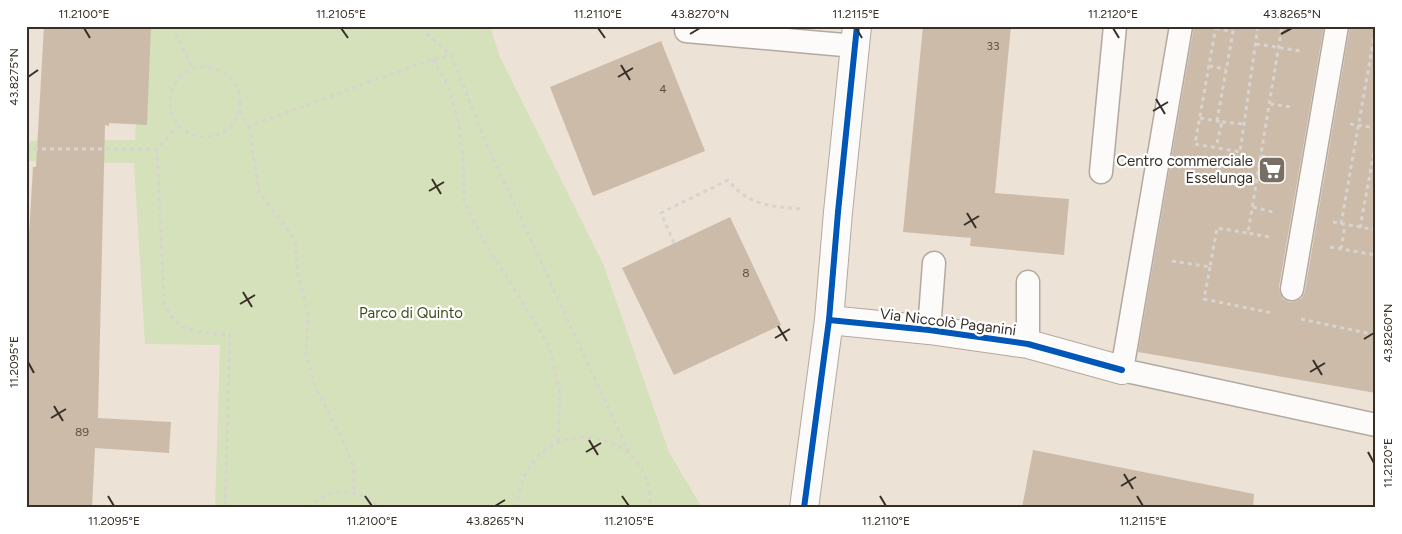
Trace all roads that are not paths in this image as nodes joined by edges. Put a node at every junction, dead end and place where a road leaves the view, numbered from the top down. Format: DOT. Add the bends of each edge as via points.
graph roads {
  1 [pos="1115,26"];
  2 [pos="1181,26"];
  3 [pos="1337,26"];
  4 [pos="686,32"];
  5 [pos="856,36"];
  6 [pos="1101,172"];
  7 [pos="934,263"];
  8 [pos="1028,282"];
  9 [pos="1292,289"];
  10 [pos="829,320"];
  11 [pos="930,330"];
  12 [pos="1028,344"];
  13 [pos="1122,370"];
  14 [pos="1376,425"];
  15 [pos="804,508"];
  1 -- 6 [label="lane"];
  2 -- 13 [label="lane" via="1183,51"];
  3 -- 9 [label="lane"];
  4 -- 5 [label="lane"];
  5 -- 10 [label="street"];
  7 -- 11 [label="lane"];
  8 -- 12 [label="lane"];
  10 -- 11 [label="street, Via Niccolò Paganini"];
  10 -- 15 [label="street"];
  11 -- 12 [label="street, Via Niccolò Paganini"];
  12 -- 13 [label="street, Via Niccolò Paganini"];
  13 -- 14 [label="lane"];
}
